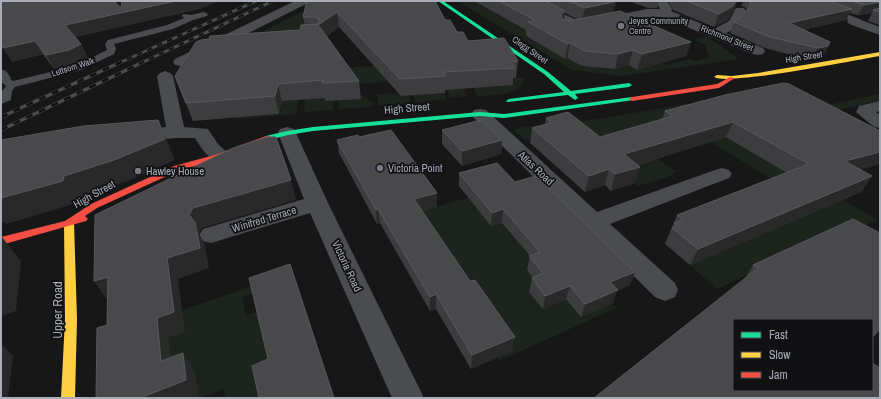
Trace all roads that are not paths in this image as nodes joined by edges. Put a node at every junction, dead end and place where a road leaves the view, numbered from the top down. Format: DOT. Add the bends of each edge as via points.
graph roads {
  1 [pos="304,1"];
  2 [pos="440,1"];
  3 [pos="806,1"];
  4 [pos="662,7"];
  5 [pos="544,9"];
  6 [pos="740,12"];
  7 [pos="204,14"];
  8 [pos="859,20"];
  9 [pos="581,27"];
  10 [pos="566,30"];
  11 [pos="880,31"];
  12 [pos="714,34"];
  13 [pos="230,38"];
  14 [pos="248,39"];
  15 [pos="758,51"];
  16 [pos="880,54"];
  17 [pos="180,62"];
  18 [pos="704,75"];
  19 [pos="165,76"];
  20 [pos="732,78"];
  21 [pos="5,79"];
  22 [pos="636,84"];
  23 [pos="568,92"];
  24 [pos="1,102"];
  25 [pos="502,102"];
  26 [pos="584,106"];
  27 [pos="880,106"];
  28 [pos="485,110"];
  29 [pos="880,123"];
  30 [pos="176,132"];
  31 [pos="287,133"];
  32 [pos="117,138"];
  33 [pos="221,156"];
  34 [pos="200,172"];
  35 [pos="722,174"];
  36 [pos="317,203"];
  37 [pos="96,215"];
  38 [pos="594,221"];
  39 [pos="69,222"];
  40 [pos="211,235"];
  41 [pos="1,241"];
  42 [pos="666,290"];
  43 [pos="68,398"];
  44 [pos="408,398"];
  1 -- 13 [label="street"];
  2 -- 23 [label="main road, Clegg Street" via="546,73"];
  3 -- 8 [label="lane"];
  4 -- 9 [label="street" via="647,13"];
  4 -- 12 [label="street, Richmond Street"];
  5 -- 9 [label="street"];
  6 -- 12 [label="street" via="730,28"];
  7 -- 21 [label="lane, Lettsom Walk" via="188,17 170,27 111,42 111,52 78,68"];
  8 -- 11 [label="street"];
  9 -- 10 [label="street"];
  12 -- 15 [label="street, Richmond Street"];
  13 -- 14 [label="lane"];
  13 -- 17 [label="street"];
  16 -- 20 [label="main road, High Street"];
  18 -- 20 [label="main road, High Street"];
  19 -- 30 [label="street"];
  20 -- 26 [label="main road, High Street" via="711,88"];
  21 -- 24 [label="lane" via="7,98"];
  22 -- 23 [label="main road"];
  23 -- 25 [label="main road"];
  23 -- 26 [label="main road, Clegg Street"];
  26 -- 28 [label="main road, High Street" via="504,116"];
  27 -- 29 [label="street" via="865,110"];
  28 -- 31 [label="main road, High Street"];
  28 -- 38 [label="street, Atlas Road"];
  30 -- 32 [label="street"];
  30 -- 33 [label="street" via="201,133 211,148"];
  31 -- 33 [label="main road, High Street"];
  31 -- 36 [label="street, Victoria Road"];
  33 -- 34 [label="main road, High Street"];
  33 -- 39 [label="main road, High Street" via="177,168 94,206"];
  35 -- 38 [label="street"];
  36 -- 40 [label="street, Winifred Terrace"];
  36 -- 44 [label="street, Victoria Road"];
  37 -- 39 [label="main road, High Street"];
  38 -- 42 [label="street, Atlas Road"];
  39 -- 41 [label="main road"];
  39 -- 43 [label="main road, Upper Road" via="71,319"];
}
